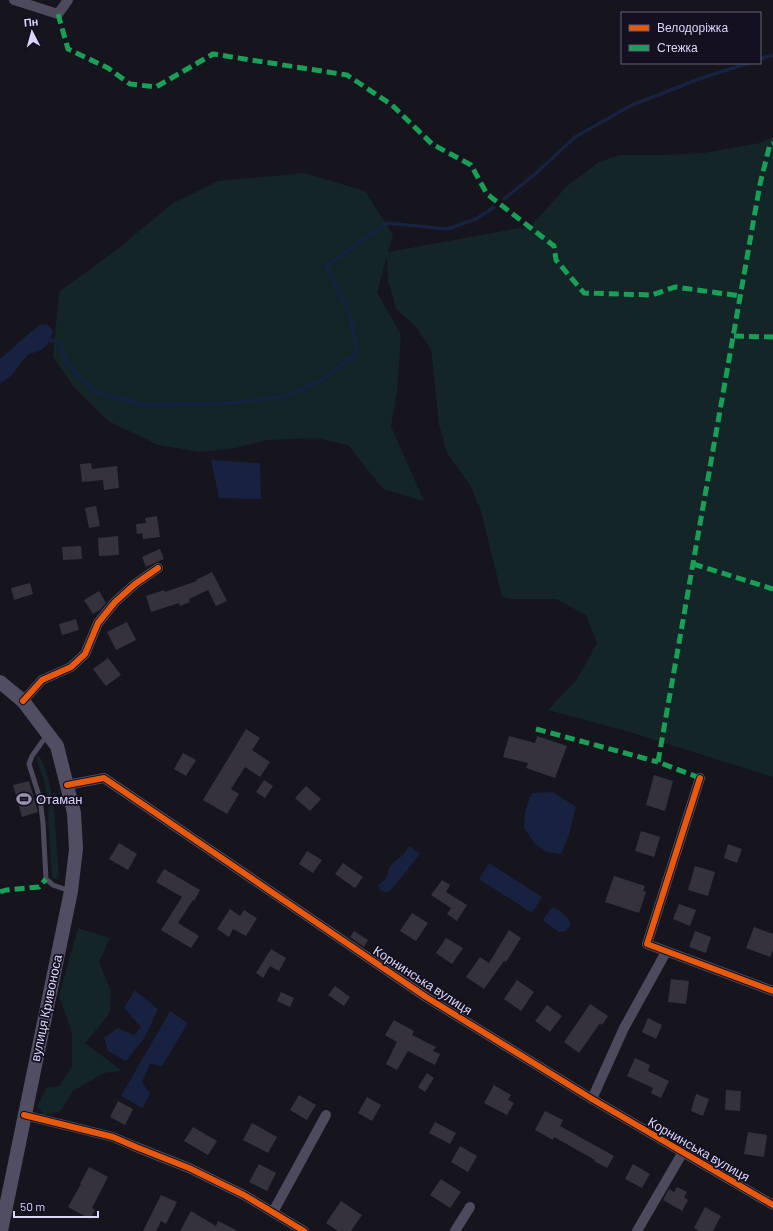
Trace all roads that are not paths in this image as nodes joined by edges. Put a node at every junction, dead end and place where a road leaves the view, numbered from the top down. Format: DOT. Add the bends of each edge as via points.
graph roads {
  1 [pos="14,0"];
  2 [pos="68,0"];
  3 [pos="158,568"];
  4 [pos="0,682"];
  5 [pos="23,701"];
  6 [pos="48,734"];
  7 [pos="700,778"];
  8 [pos="67,785"];
  9 [pos="71,891"];
  10 [pos="666,952"];
  11 [pos="773,991"];
  12 [pos="592,1099"];
  13 [pos="24,1115"];
  14 [pos="326,1115"];
  15 [pos="683,1152"];
  16 [pos="773,1205"];
  17 [pos="470,1207"];
  18 [pos="273,1212"];
  19 [pos="1,1231"];
  20 [pos="304,1231"];
  21 [pos="455,1231"];
  22 [pos="637,1231"];
  1 -- 2 [label="street" via="58,14"];
  3 -- 5 [label="street" via="115,602 98,623 85,654 71,667 42,680"];
  4 -- 5 [label="main road, вулиця Кривоноса"];
  5 -- 6 [label="main road, вулиця Кривоноса"];
  6 -- 8 [label="main road, вулиця Кривоноса" via="57,746"];
  6 -- 9 [label="lane" via="29,764 40,799 46,879"];
  7 -- 10 [label="street" via="647,944"];
  8 -- 9 [label="main road, вулиця Кривоноса" via="74,813 76,849"];
  8 -- 12 [label="street, Корнинська вулиця" via="104,778 426,997"];
  9 -- 13 [label="main road, вулиця Кривоноса"];
  10 -- 11 [label="street"];
  10 -- 12 [label="street" via="624,1028"];
  12 -- 15 [label="street, Корнинська вулиця"];
  13 -- 18 [label="street" via="113,1137 189,1168"];
  13 -- 19 [label="main road, вулиця Кривоноса"];
  14 -- 18 [label="street"];
  15 -- 16 [label="street, Корнинська вулиця"];
  15 -- 22 [label="street"];
  17 -- 21 [label="street"];
  18 -- 20 [label="street"];
}
